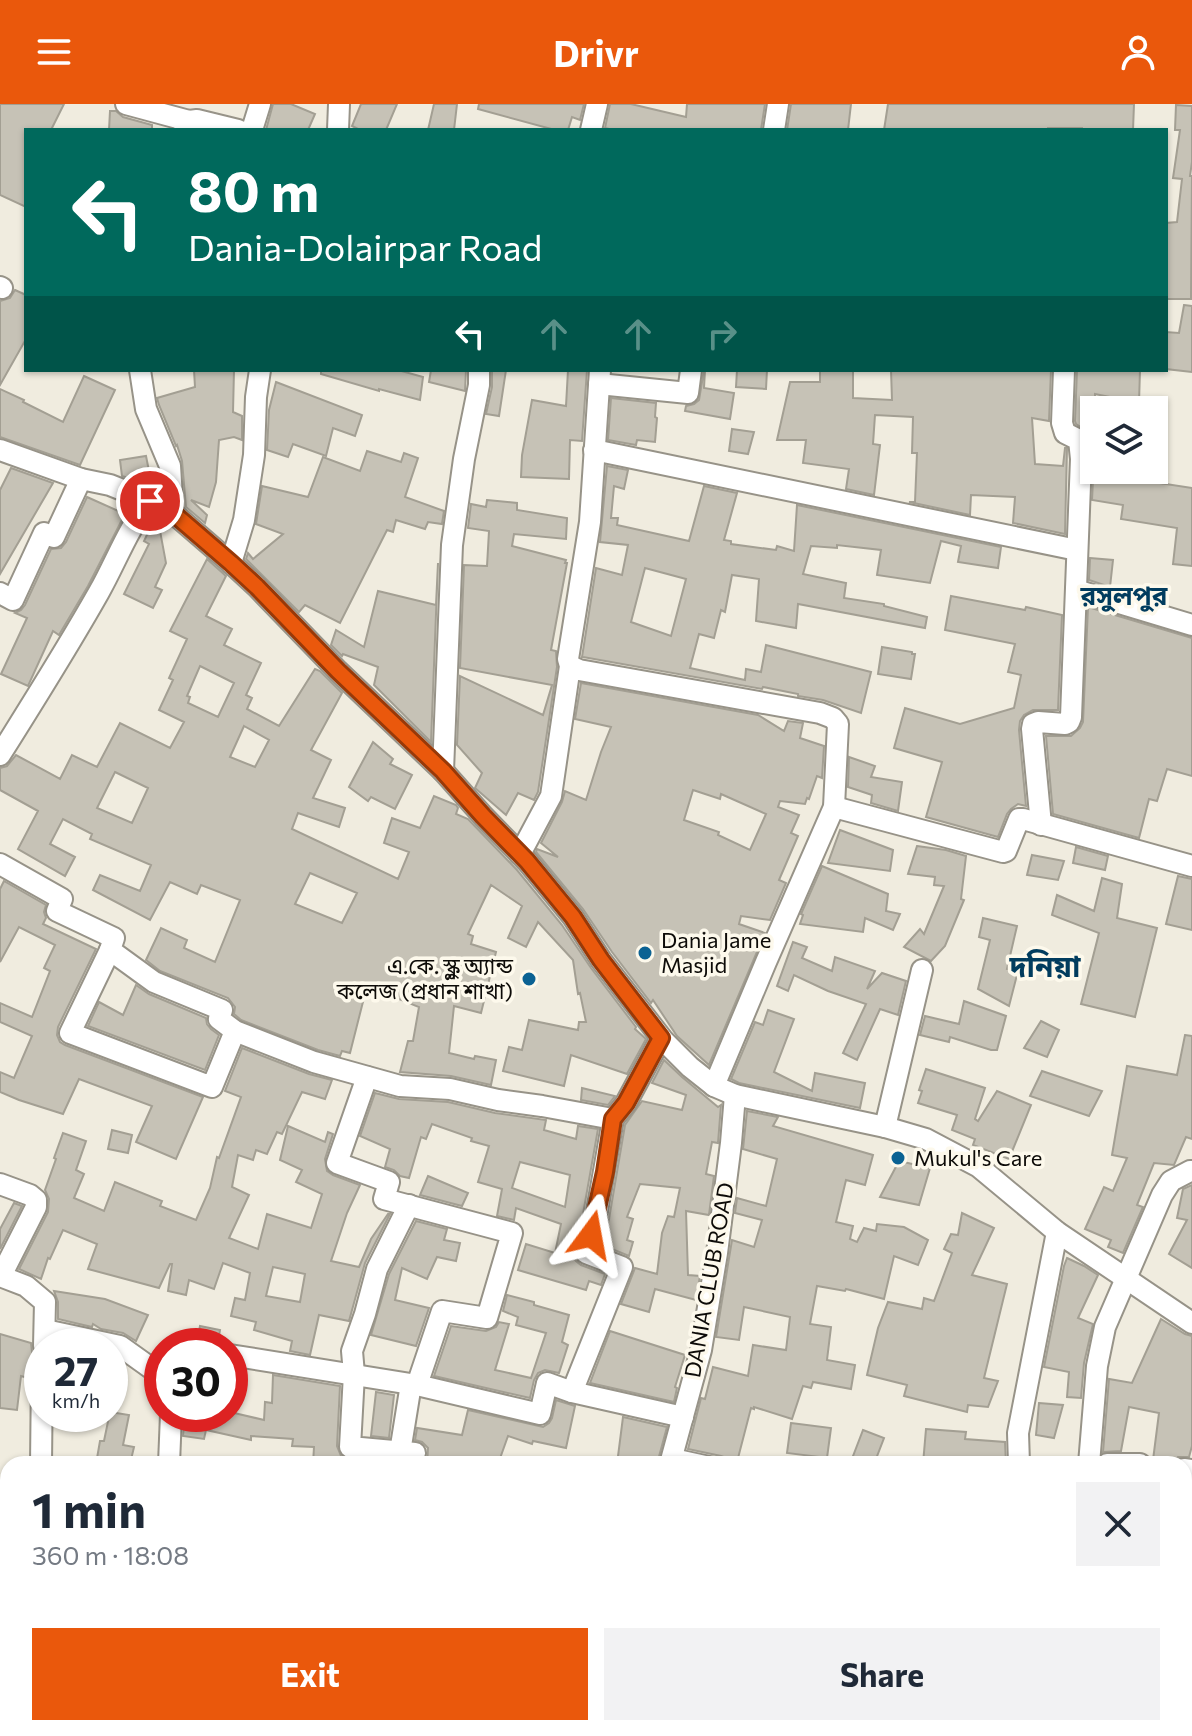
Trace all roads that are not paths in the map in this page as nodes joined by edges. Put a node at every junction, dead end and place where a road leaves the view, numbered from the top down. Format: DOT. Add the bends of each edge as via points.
graph roads {
  1 [pos="126,104"];
  2 [pos="260,104"];
  3 [pos="339,104"];
  4 [pos="597,104"];
  5 [pos="778,104"];
  6 [pos="186,126"];
  7 [pos="230,128"];
  8 [pos="253,128"];
  9 [pos="338,128"];
  10 [pos="591,128"];
  11 [pos="774,128"];
  12 [pos="140,372"];
  13 [pos="260,372"];
  14 [pos="479,372"];
  15 [pos="691,372"];
  16 [pos="1064,372"];
  17 [pos="599,377"];
  18 [pos="0,450"];
  19 [pos="594,450"];
  20 [pos="81,479"];
  21 [pos="150,501"];
  22 [pos="173,513"];
  23 [pos="1077,550"];
  24 [pos="231,563"];
  25 [pos="1076,590"];
  26 [pos="0,593"];
  27 [pos="1192,625"];
  28 [pos="570,666"];
  29 [pos="0,755"];
  30 [pos="443,771"];
  31 [pos="834,807"];
  32 [pos="1041,825"];
  33 [pos="520,854"];
  34 [pos="0,864"];
  35 [pos="1192,866"];
  36 [pos="110,950"];
  37 [pos="922,970"];
  38 [pos="235,1031"];
  39 [pos="661,1038"];
  40 [pos="367,1077"];
  41 [pos="714,1086"];
  42 [pos="735,1095"];
  43 [pos="613,1119"];
  44 [pos="885,1127"];
  45 [pos="1192,1171"];
  46 [pos="0,1184"];
  47 [pos="409,1205"];
  48 [pos="1057,1232"];
  49 [pos="0,1276"];
  50 [pos="1125,1280"];
  51 [pos="1192,1323"];
  52 [pos="44,1328"];
  53 [pos="248,1358"];
  54 [pos="354,1374"];
  55 [pos="414,1384"];
  56 [pos="572,1392"];
  57 [pos="683,1417"];
  58 [pos="41,1432"];
  59 [pos="170,1432"];
  60 [pos="41,1456"];
  61 [pos="169,1456"];
  62 [pos="348,1456"];
  63 [pos="410,1456"];
  64 [pos="672,1456"];
  65 [pos="1019,1456"];
  66 [pos="1090,1456"];
  1 -- 6 [label="street"];
  2 -- 8 [label="street"];
  3 -- 9 [label="street"];
  4 -- 10 [label="street"];
  5 -- 11 [label="street"];
  6 -- 7 [label="street" via="197,120"];
  12 -- 22 [label="street" via="146,409 170,466"];
  13 -- 24 [label="street" via="252,468"];
  14 -- 30 [label="street" via="452,545"];
  15 -- 17 [label="street" via="688,393"];
  16 -- 23 [label="street" via="1062,423 1065,433 1079,440 1081,459"];
  17 -- 19 [label="street"];
  18 -- 20 [label="street"];
  19 -- 23 [label="street"];
  19 -- 28 [label="street"];
  20 -- 21 [label="street"];
  20 -- 26 [label="street" via="54,537 44,533 13,600"];
  21 -- 22 [label="street"];
  21 -- 29 [label="street"];
  22 -- 24 [label="street"];
  23 -- 25 [label="street"];
  24 -- 30 [label="street"];
  25 -- 27 [label="street"];
  25 -- 32 [label="street" via="1069,722 1038,722 1032,729"];
  28 -- 31 [label="street" via="833,718 838,724"];
  28 -- 33 [label="street" via="551,796"];
  30 -- 33 [label="street"];
  31 -- 32 [label="street" via="1003,852 1019,819"];
  31 -- 41 [label="street"];
  32 -- 35 [label="street"];
  33 -- 39 [label="street"];
  34 -- 36 [label="street" via="62,899 57,911 114,938"];
  36 -- 38 [label="street" via="154,982 222,1009 219,1019"];
  36 -- 38 [label="street" via="70,1033 212,1087"];
  37 -- 44 [label="street"];
  38 -- 40 [label="street"];
  39 -- 41 [label="street"];
  39 -- 43 [label="street"];
  40 -- 43 [label="street"];
  40 -- 47 [label="street" via="337,1163 389,1182 384,1199"];
  41 -- 42 [label="street"];
  42 -- 44 [label="street"];
  42 -- 57 [label="street, DANIA CLUB ROAD" via="715,1267"];
  43 -- 56 [label="street" via="586,1253 622,1267"];
  44 -- 48 [label="street" via="926,1139 979,1167"];
  45 -- 50 [label="street" via="1171,1181"];
  46 -- 49 [label="street" via="36,1200"];
  47 -- 54 [label="street" via="377,1269 352,1351"];
  47 -- 55 [label="street" via="512,1233 487,1318 442,1311"];
  48 -- 50 [label="street"];
  48 -- 65 [label="street" via="1018,1433"];
  49 -- 52 [label="street" via="26,1286 45,1302"];
  50 -- 51 [label="street"];
  50 -- 66 [label="street" via="1105,1327 1097,1366"];
  53 -- 54 [label="street"];
  54 -- 55 [label="street"];
  54 -- 62 [label="street"];
  55 -- 56 [label="street" via="540,1414 547,1383"];
  55 -- 63 [label="street" via="400,1452"];
  56 -- 57 [label="street"];
  57 -- 64 [label="street, DANIA CLUB ROAD"];
  58 -- 60 [label="street"];
  59 -- 61 [label="street"];
}
